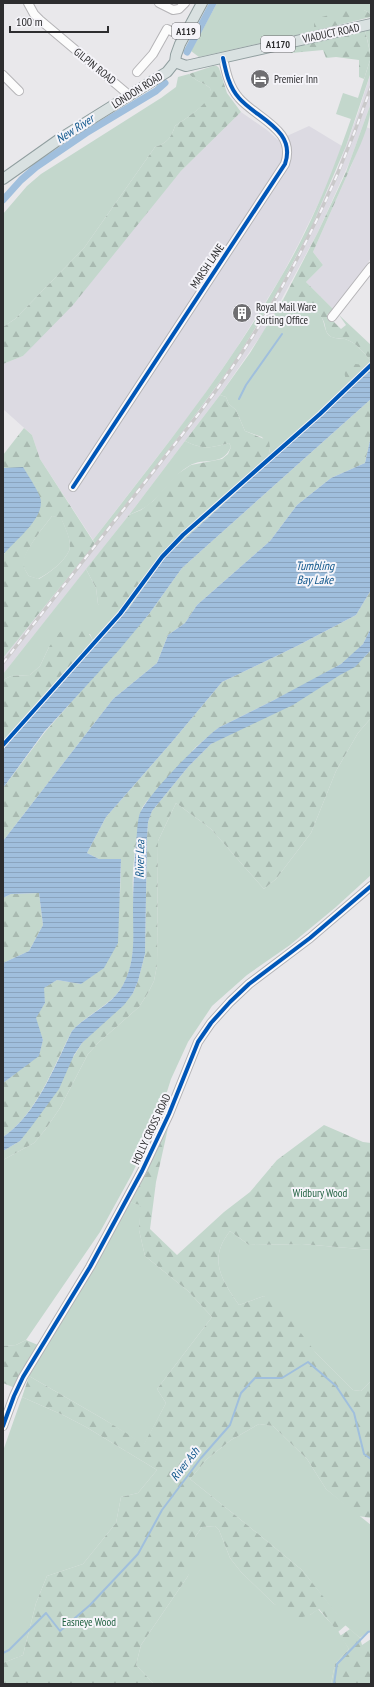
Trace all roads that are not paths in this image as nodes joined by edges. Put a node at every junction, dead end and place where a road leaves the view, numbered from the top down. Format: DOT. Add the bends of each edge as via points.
graph roads {
  1 [pos="28,3"];
  2 [pos="159,3"];
  3 [pos="185,3"];
  4 [pos="202,3"];
  5 [pos="371,24"];
  6 [pos="183,37"];
  7 [pos="223,58"];
  8 [pos="175,62"];
  9 [pos="137,72"];
  10 [pos="3,75"];
  11 [pos="19,91"];
  12 [pos="129,95"];
  13 [pos="3,179"];
  14 [pos="371,267"];
  15 [pos="332,317"];
  16 [pos="73,487"];
  17 [pos="371,886"];
  18 [pos="3,1426"];
  1 -- 12 [label="street, GILPIN ROAD" via="40,20"];
  2 -- 3 [label="street" via="173,10 179,9"];
  4 -- 6 [label="main road, A119"];
  5 -- 7 [label="main road, VIADUCT ROAD / A1170"];
  6 -- 8 [label="main road, A119"];
  6 -- 9 [label="street" via="167,30 153,54"];
  7 -- 8 [label="main road, VIADUCT ROAD / A1170" via="186,66"];
  7 -- 16 [label="street, MARSH LANE" via="234,93 275,128 284,140 287,152 285,164"];
  8 -- 12 [label="main road, LONDON ROAD" via="167,72"];
  10 -- 11 [label="street"];
  12 -- 13 [label="main road, LONDON ROAD"];
  14 -- 15 [label="street"];
  17 -- 18 [label="street, HOLLY CROSS ROAD" via="310,938 249,984 212,1022 198,1042 169,1114 142,1171 90,1267 22,1380"];
}
